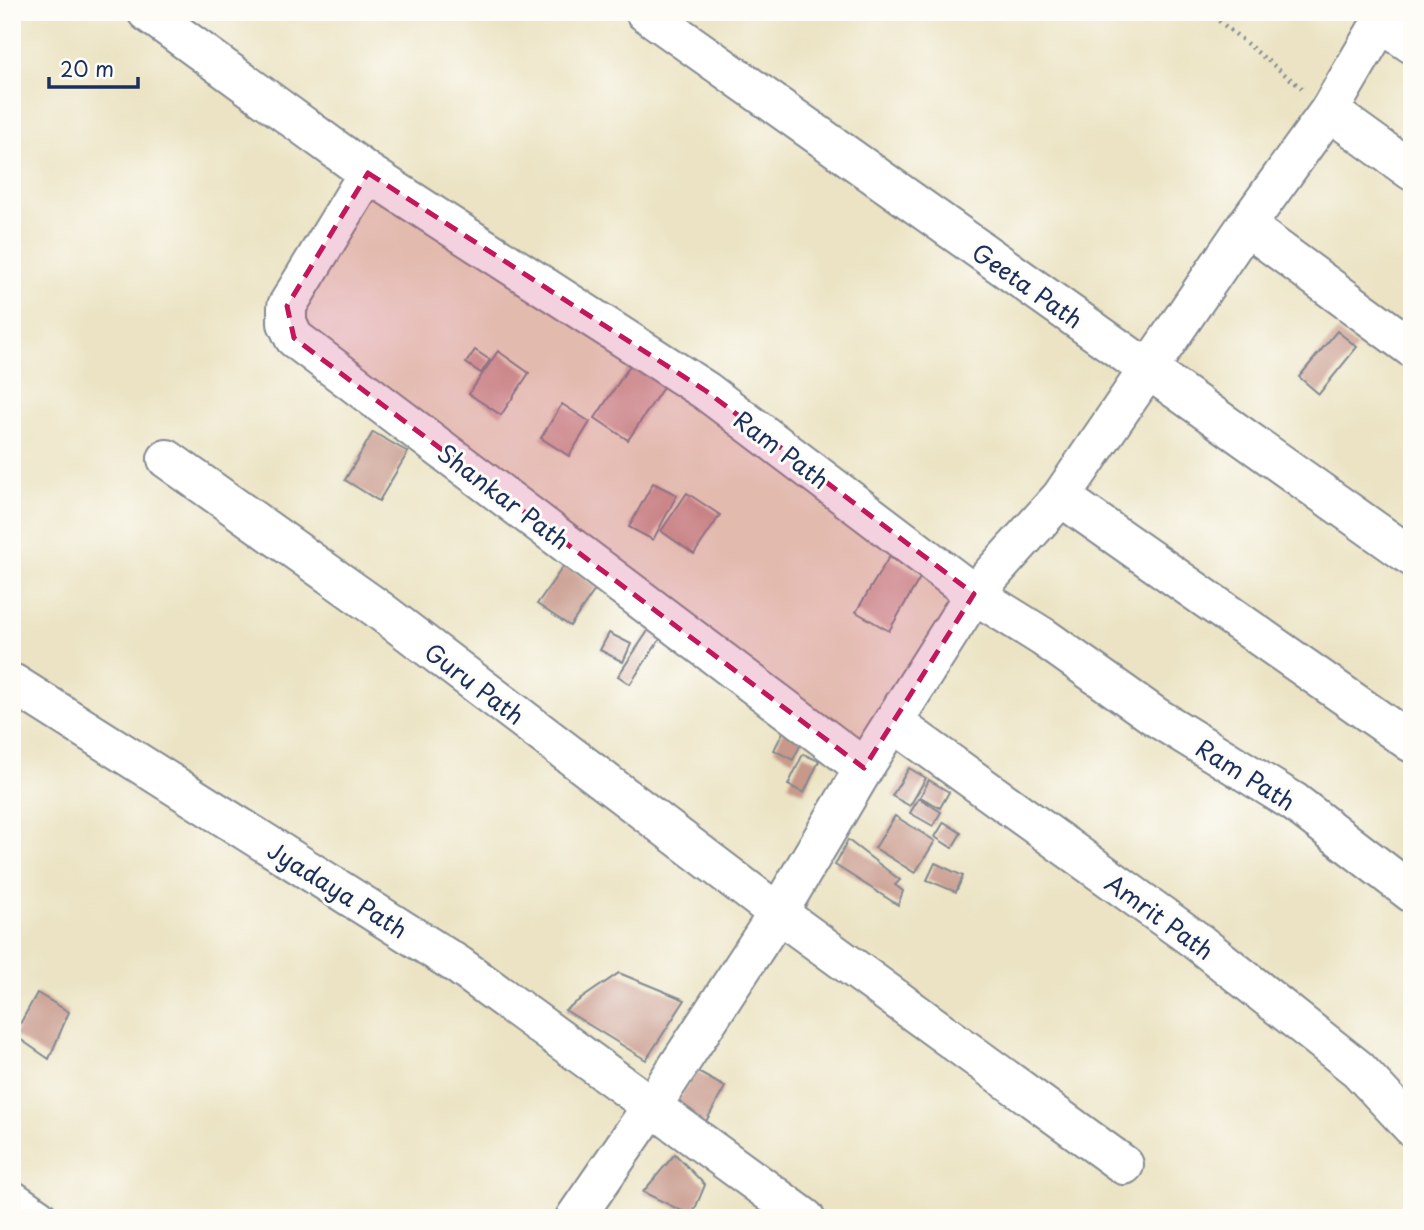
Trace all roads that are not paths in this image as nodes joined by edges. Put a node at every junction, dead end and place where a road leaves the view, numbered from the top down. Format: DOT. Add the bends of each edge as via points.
graph roads {
  1 [pos="147,12"];
  2 [pos="645,12"];
  3 [pos="1383,17"];
  4 [pos="1412,44"];
  5 [pos="1329,111"];
  6 [pos="1412,171"];
  7 [pos="368,173"];
  8 [pos="1246,226"];
  9 [pos="1412,348"];
  10 [pos="1148,369"];
  11 [pos="167,459"];
  12 [pos="1061,497"];
  13 [pos="1412,557"];
  14 [pos="974,594"];
  15 [pos="14,684"];
  16 [pos="894,723"];
  17 [pos="1412,743"];
  18 [pos="864,768"];
  19 [pos="1412,893"];
  20 [pos="778,913"];
  21 [pos="652,1106"];
  22 [pos="1412,1127"];
  23 [pos="1124,1165"];
  24 [pos="12,1200"];
  25 [pos="38,1218"];
  26 [pos="575,1218"];
  27 [pos="805,1218"];
  1 -- 7 [label="street, Ram Path"];
  2 -- 10 [label="street, Geeta Path"];
  3 -- 4 [label="street"];
  3 -- 5 [label="street"];
  5 -- 6 [label="street"];
  5 -- 8 [label="street"];
  7 -- 14 [label="street, Ram Path" via="706,391"];
  7 -- 18 [label="street, Shankar Path" via="288,306 287,323 294,338"];
  8 -- 9 [label="street"];
  8 -- 10 [label="street"];
  10 -- 12 [label="street"];
  10 -- 13 [label="street, Geeta Path"];
  11 -- 20 [label="street, Guru Path" via="378,609"];
  12 -- 14 [label="street"];
  12 -- 17 [label="street"];
  14 -- 16 [label="street"];
  14 -- 19 [label="street, Ram Path" via="1156,717 1294,802"];
  15 -- 21 [label="street, Jyadaya Path" via="458,964"];
  16 -- 18 [label="street"];
  16 -- 22 [label="street, Amrit Path" via="1194,939 1358,1069"];
  18 -- 20 [label="street"];
  20 -- 21 [label="street"];
  20 -- 23 [label="street, Guru Path"];
  21 -- 26 [label="street"];
  21 -- 27 [label="street, Jyadaya Path"];
  24 -- 25 [label="street"];
}
